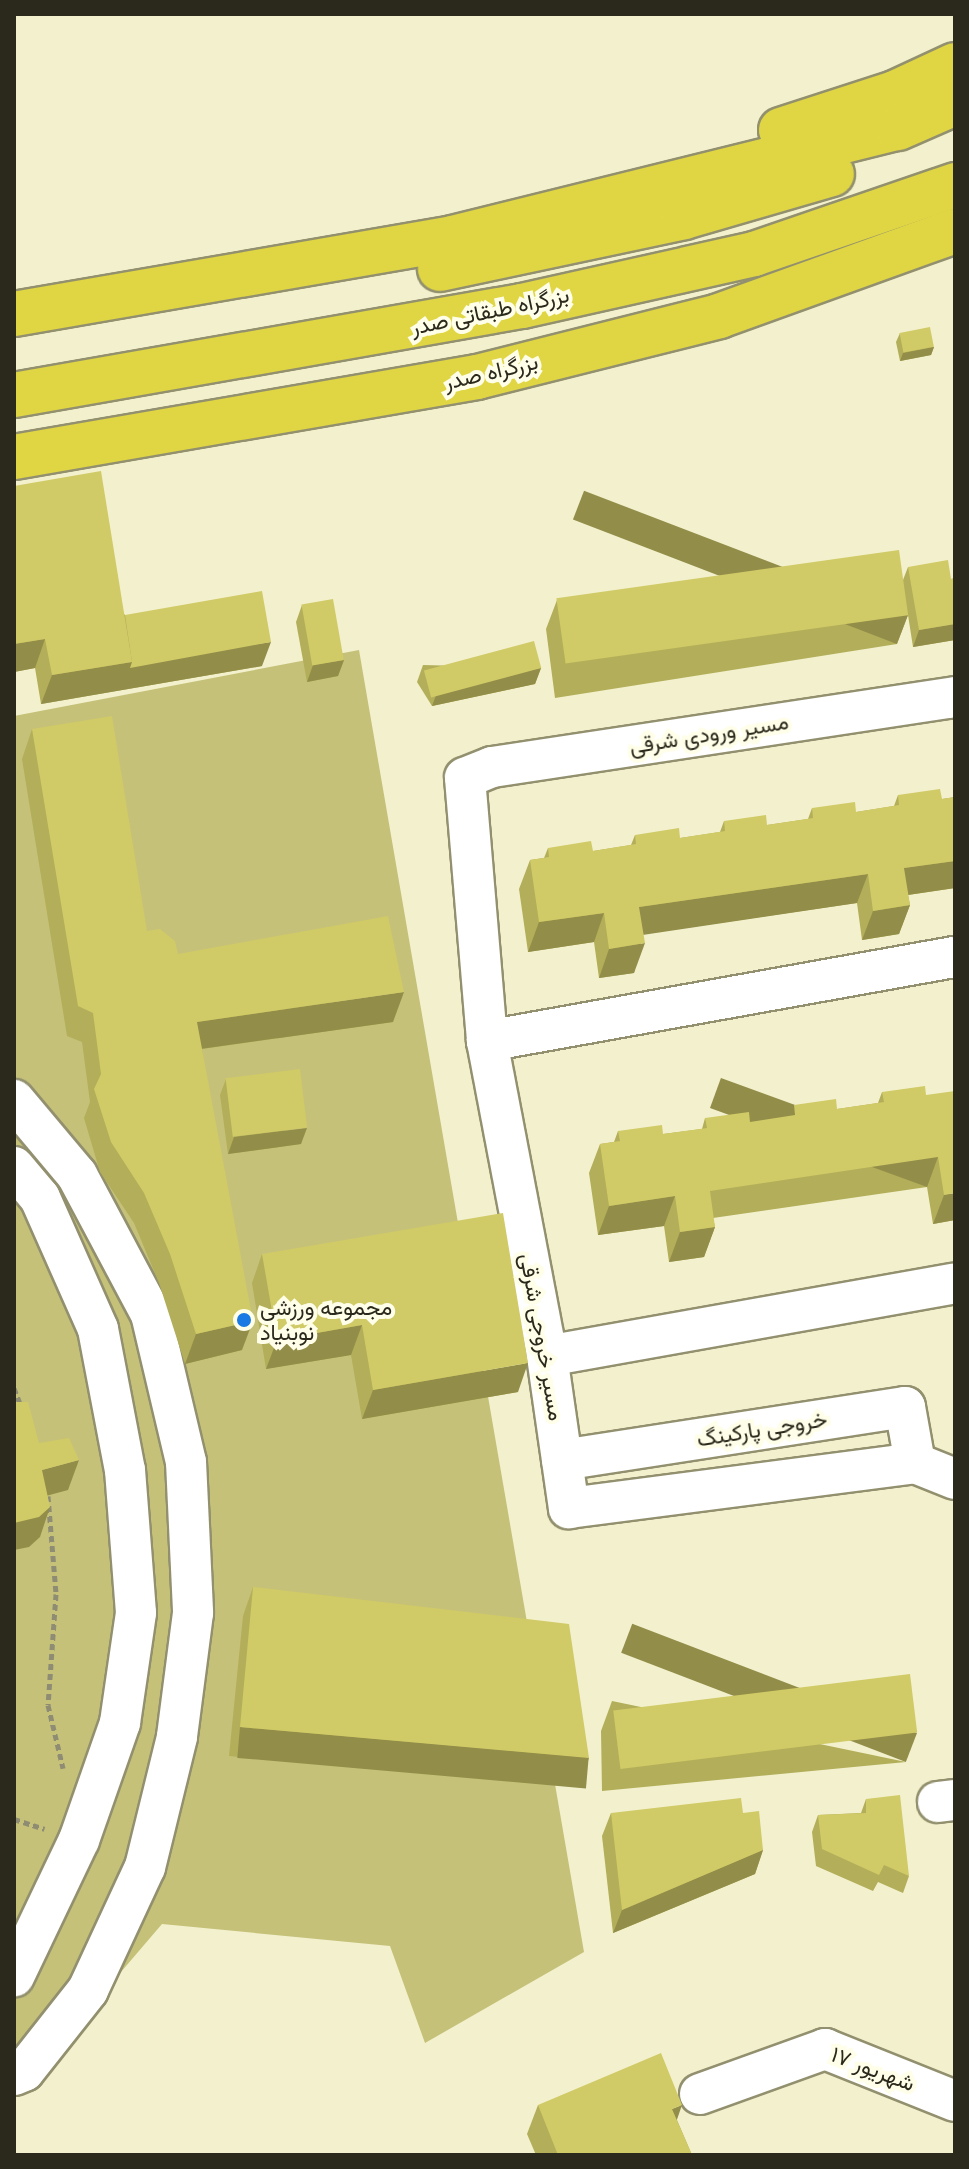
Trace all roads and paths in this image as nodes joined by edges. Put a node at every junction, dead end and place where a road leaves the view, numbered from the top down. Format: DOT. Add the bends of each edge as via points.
graph roads {
  1 [pos="955,65"];
  2 [pos="955,103"];
  3 [pos="955,131"];
  4 [pos="955,185"];
  5 [pos="955,231"];
  6 [pos="452,238"];
  7 [pos="14,314"];
  8 [pos="14,339"];
  9 [pos="14,395"];
  10 [pos="14,457"];
  11 [pos="955,697"];
  12 [pos="465,778"];
  13 [pos="955,957"];
  14 [pos="487,1041"];
  15 [pos="14,1100"];
  16 [pos="14,1167"];
  17 [pos="955,1283"];
  18 [pos="547,1356"];
  19 [pos="14,1388"];
  20 [pos="26,1421"];
  21 [pos="562,1460"];
  22 [pos="915,1463"];
  23 [pos="955,1479"];
  24 [pos="48,1496"];
  25 [pos="95,1796"];
  26 [pos="14,1976"];
  27 [pos="14,2075"];
  28 [pos="700,2094"];
  29 [pos="955,2101"];
  1 -- 6 [label="highway" via="895,93"];
  2 -- 6 [label="highway" via="898,128"];
  3 -- 8 [label="highway" via="891,156 684,217 505,257 218,309"];
  4 -- 9 [label="highway, بزرگراه طبقاتی صدر" via="754,254 553,299 454,321"];
  5 -- 10 [label="highway, بزرگراه صدر" via="719,316 477,377"];
  6 -- 7 [label="highway"];
  11 -- 12 [label="street, مسیر ورودی شرقی" via="492,767"];
  12 -- 14 [label="street, مسیر خروجی شرقی"];
  13 -- 14 [label="street"];
  14 -- 18 [label="street, مسیر خروجی شرقی"];
  15 -- 27 [label="street" via="77,1175 151,1314 186,1462 193,1613 177,1737 145,1867 88,1990 24,2071"];
  16 -- 25 [label="street" via="40,1198 98,1329 125,1470 136,1613 120,1723"];
  17 -- 18 [label="street"];
  18 -- 21 [label="street, مسیر خروجی شرقی"];
  19 -- 20 [label="path"];
  21 -- 22 [label="street, مسیر خروجی شرقی" via="569,1508"];
  21 -- 22 [label="street, خروجی پارکینگ" via="905,1407"];
  22 -- 23 [label="street, مسیر خروجی شرقی"];
  24 -- 25 [label="path" via="56,1594 48,1705 62,1767"];
  25 -- 26 [label="street"];
  28 -- 29 [label="street, ۱۷ شهریور" via="825,2049"];
}
